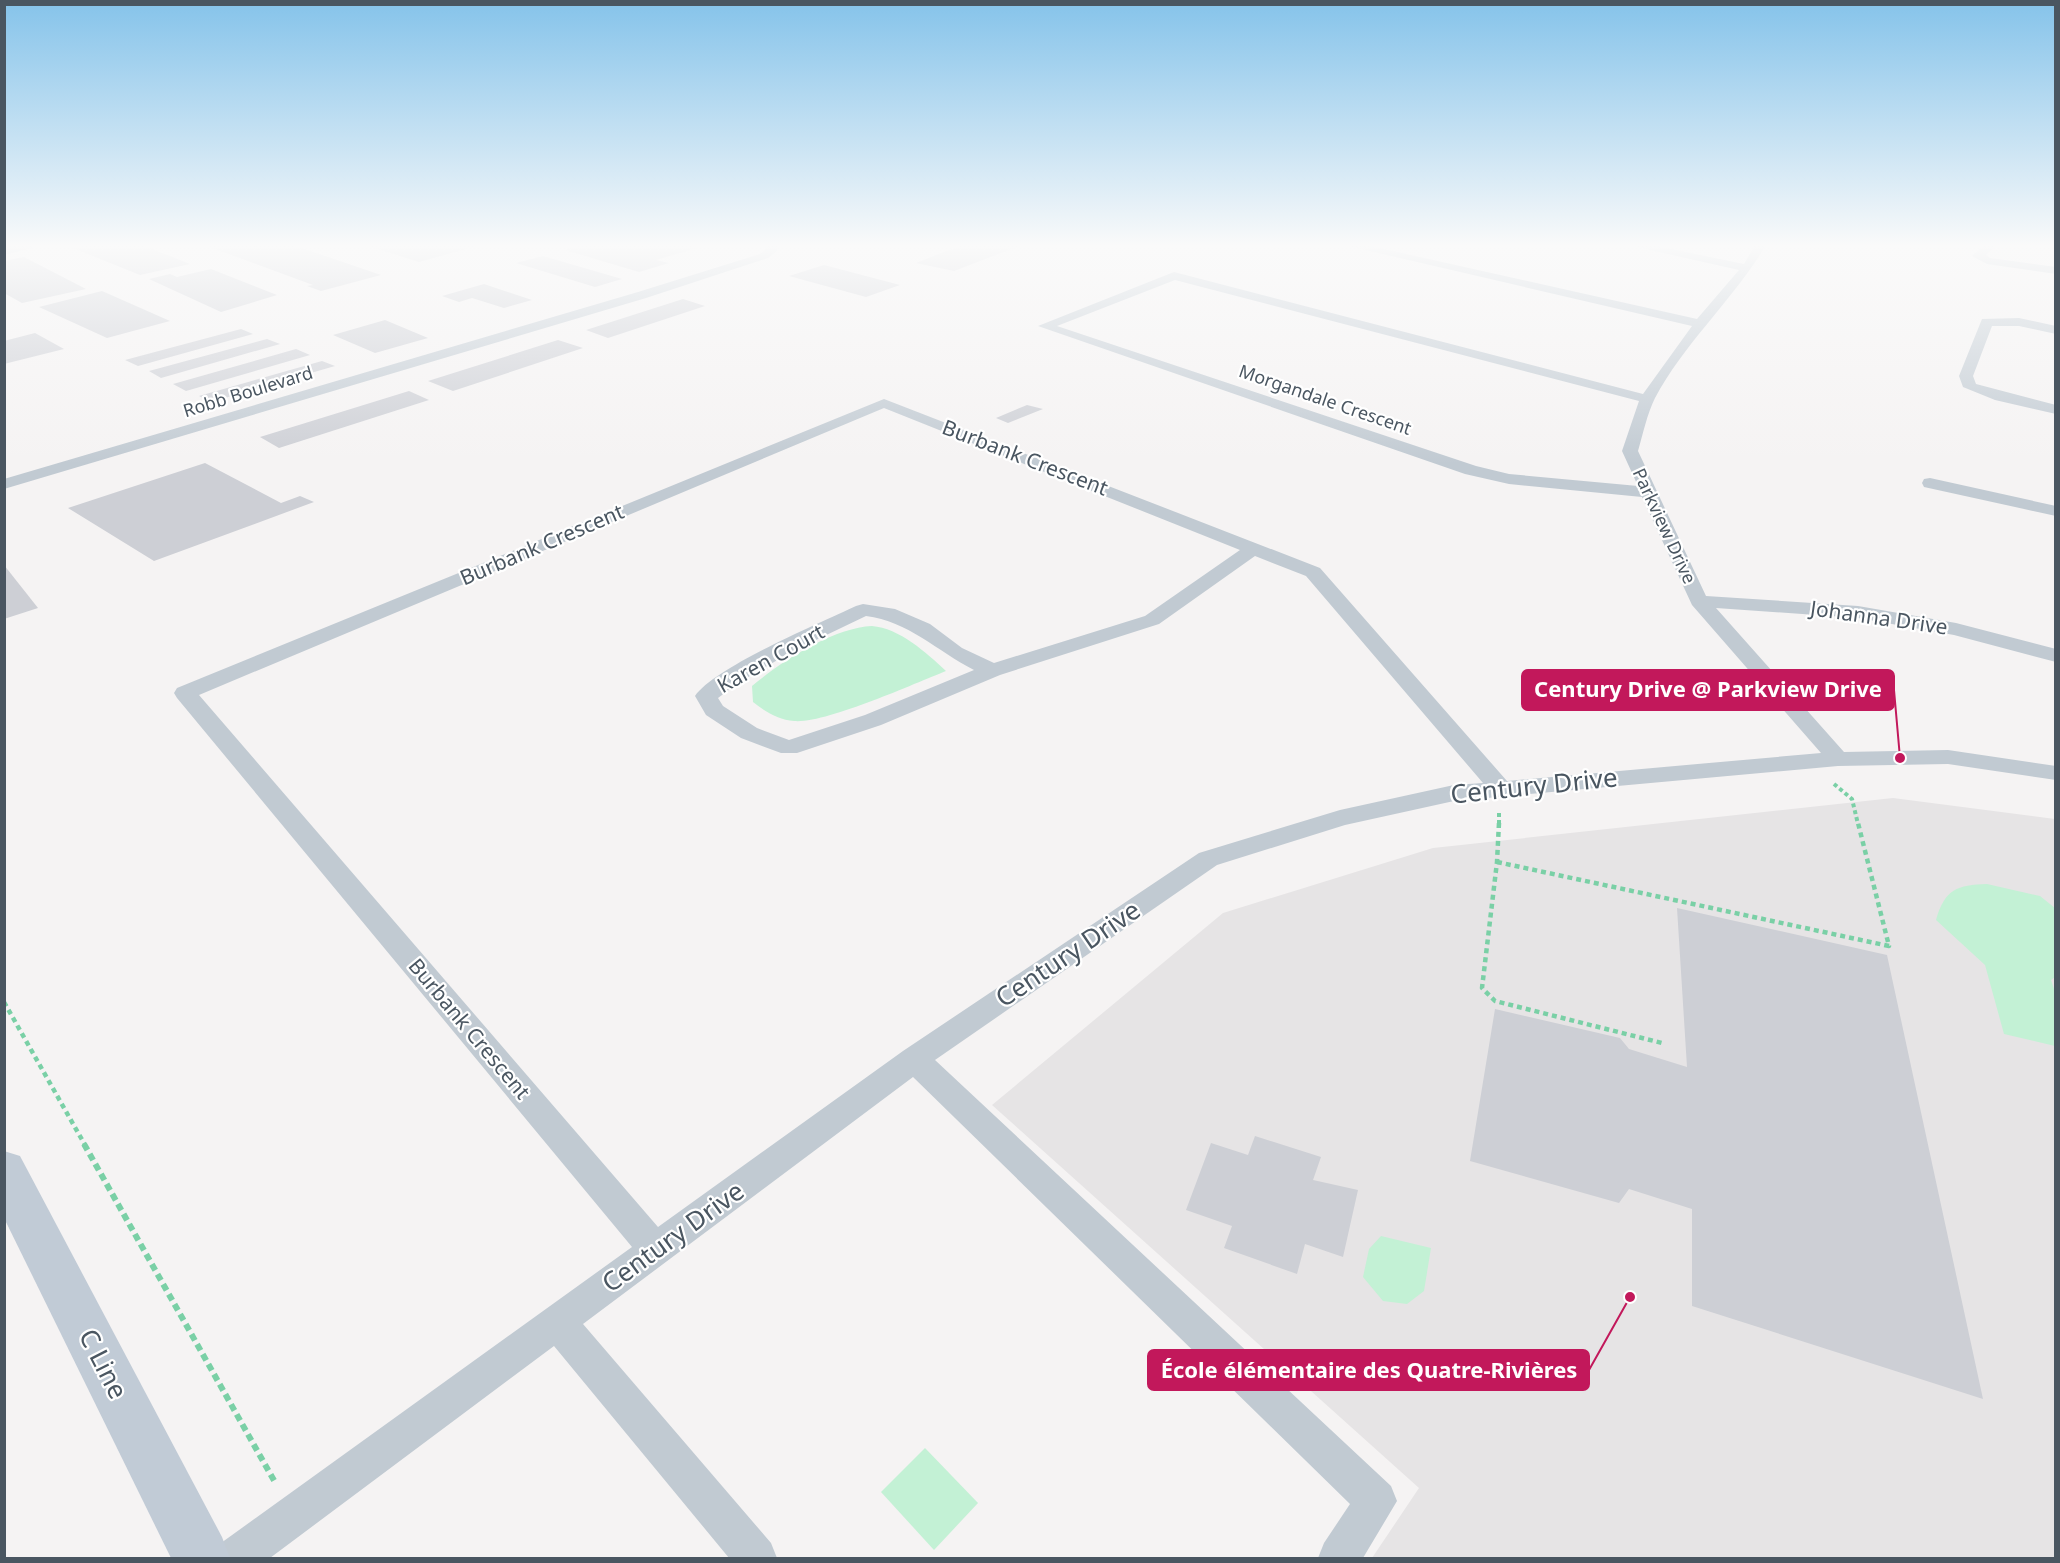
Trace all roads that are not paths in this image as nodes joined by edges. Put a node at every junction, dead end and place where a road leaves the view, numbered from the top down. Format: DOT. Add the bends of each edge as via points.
graph roads {
  1 [pos="565,318"];
  2 [pos="1066,318"];
  3 [pos="1335,318"];
  4 [pos="1673,318"];
  5 [pos="1705,318"];
  6 [pos="1700,324"];
  7 [pos="2055,330"];
  8 [pos="1647,399"];
  9 [pos="2055,410"];
  10 [pos="1930,483"];
  11 [pos="4,484"];
  12 [pos="1648,492"];
  13 [pos="2055,512"];
  14 [pos="1254,548"];
  15 [pos="1699,601"];
  16 [pos="2055,656"];
  17 [pos="992,670"];
  18 [pos="1838,759"];
  19 [pos="2055,773"];
  20 [pos="1500,788"];
  21 [pos="914,1059"];
  22 [pos="4,1170"];
  23 [pos="656,1250"];
  24 [pos="556,1322"];
  25 [pos="201,1558"];
  26 [pos="236,1558"];
  27 [pos="756,1558"];
  28 [pos="1339,1558"];
  1 -- 11 [label="street, Robb Boulevard"];
  2 -- 12 [label="street, Morgandale Crescent" via="1045,326 1471,470 1509,478"];
  3 -- 8 [label="street, Morgandale Crescent"];
  4 -- 6 [label="street"];
  5 -- 6 [label="street, Parkview Drive"];
  6 -- 8 [label="street, Parkview Drive"];
  7 -- 9 [label="street" via="2019,322 1987,322 1966,376 1970,387"];
  8 -- 12 [label="street, Parkview Drive" via="1630,452"];
  10 -- 13 [label="street"];
  12 -- 15 [label="street, Parkview Drive"];
  14 -- 17 [label="street, Karen Court" via="1152,620"];
  14 -- 20 [label="street, Burbank Crescent" via="1313,572"];
  14 -- 23 [label="street, Burbank Crescent" via="884,403 184,693"];
  15 -- 16 [label="street, Johanna Drive" via="1858,612 1956,629"];
  15 -- 18 [label="street, Parkview Drive"];
  17 -- 17 [label="street, Karen Court" via="955,652 923,628 888,613 863,610 786,647 706,696 714,710 748,733 789,748 873,720"];
  18 -- 19 [label="street, Century Drive" via="1948,757"];
  18 -- 20 [label="street, Century Drive"];
  20 -- 21 [label="street, Century Drive" via="1454,793 1340,818 1208,860"];
  21 -- 23 [label="street, Century Drive"];
  21 -- 28 [label="street" via="1376,1501"];
  22 -- 25 [label="street, C Line"];
  23 -- 24 [label="street, Century Drive"];
  24 -- 26 [label="street, Century Drive"];
  24 -- 27 [label="street"];
}
